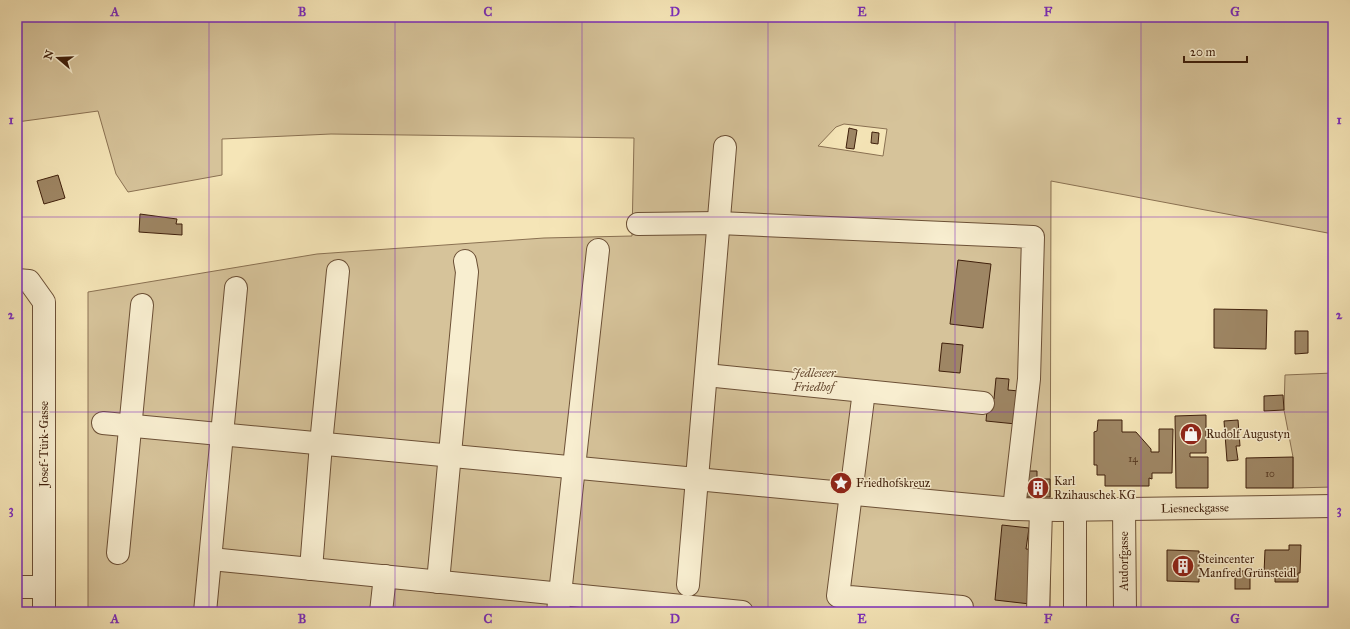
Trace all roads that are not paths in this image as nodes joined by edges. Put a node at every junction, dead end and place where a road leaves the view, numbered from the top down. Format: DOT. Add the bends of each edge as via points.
graph roads {
  1 [pos="724,147"];
  2 [pos="719,223"];
  3 [pos="638,224"];
  4 [pos="598,250"];
  5 [pos="465,261"];
  6 [pos="338,271"];
  7 [pos="23,280"];
  8 [pos="236,288"];
  9 [pos="142,305"];
  10 [pos="706,375"];
  11 [pos="864,391"];
  12 [pos="983,403"];
  13 [pos="103,423"];
  14 [pos="129,426"];
  15 [pos="223,435"];
  16 [pos="321,444"];
  17 [pos="450,456"];
  18 [pos="575,468"];
  19 [pos="697,479"];
  20 [pos="851,493"];
  21 [pos="1333,506"];
  22 [pos="1014,508"];
  23 [pos="1124,509"];
  24 [pos="1058,510"];
  25 [pos="118,553"];
  26 [pos="211,559"];
  27 [pos="311,569"];
  28 [pos="385,576"];
  29 [pos="438,582"];
  30 [pos="688,585"];
  31 [pos="17,587"];
  32 [pos="43,587"];
  33 [pos="559,603"];
  34 [pos="962,607"];
  35 [pos="44,612"];
  36 [pos="205,612"];
  37 [pos="381,612"];
  38 [pos="742,612"];
  39 [pos="1038,612"];
  40 [pos="1074,612"];
  41 [pos="1124,612"];
  1 -- 2 [label="street"];
  2 -- 3 [label="street"];
  2 -- 10 [label="street"];
  2 -- 22 [label="street" via="1033,236 1029,379"];
  4 -- 18 [label="street"];
  5 -- 17 [label="street" via="467,272"];
  6 -- 16 [label="street"];
  7 -- 32 [label="street, Josef-Türk-Gasse" via="44,302"];
  8 -- 15 [label="street"];
  9 -- 14 [label="street"];
  10 -- 11 [label="street"];
  10 -- 19 [label="street"];
  11 -- 12 [label="street"];
  11 -- 20 [label="street"];
  13 -- 14 [label="street, Liesneckgasse"];
  14 -- 15 [label="street, Liesneckgasse"];
  14 -- 25 [label="street"];
  15 -- 16 [label="street, Liesneckgasse"];
  15 -- 26 [label="street"];
  16 -- 17 [label="street, Liesneckgasse"];
  16 -- 27 [label="street"];
  17 -- 18 [label="street, Liesneckgasse"];
  17 -- 29 [label="street"];
  18 -- 19 [label="street, Liesneckgasse"];
  18 -- 33 [label="street"];
  19 -- 20 [label="street, Liesneckgasse"];
  19 -- 30 [label="street"];
  20 -- 22 [label="street, Liesneckgasse"];
  20 -- 34 [label="street" via="838,596"];
  21 -- 23 [label="street, Liesneckgasse"];
  22 -- 24 [label="street, Liesneckgasse"];
  23 -- 24 [label="street, Liesneckgasse"];
  23 -- 41 [label="street, Audorfgasse"];
  24 -- 39 [label="street"];
  24 -- 40 [label="street"];
  26 -- 27 [label="street"];
  26 -- 36 [label="street"];
  27 -- 28 [label="street"];
  28 -- 29 [label="street"];
  28 -- 37 [label="street"];
  29 -- 33 [label="street"];
  31 -- 32 [label="street"];
  32 -- 35 [label="street, Josef-Türk-Gasse"];
  33 -- 38 [label="street"];
}
